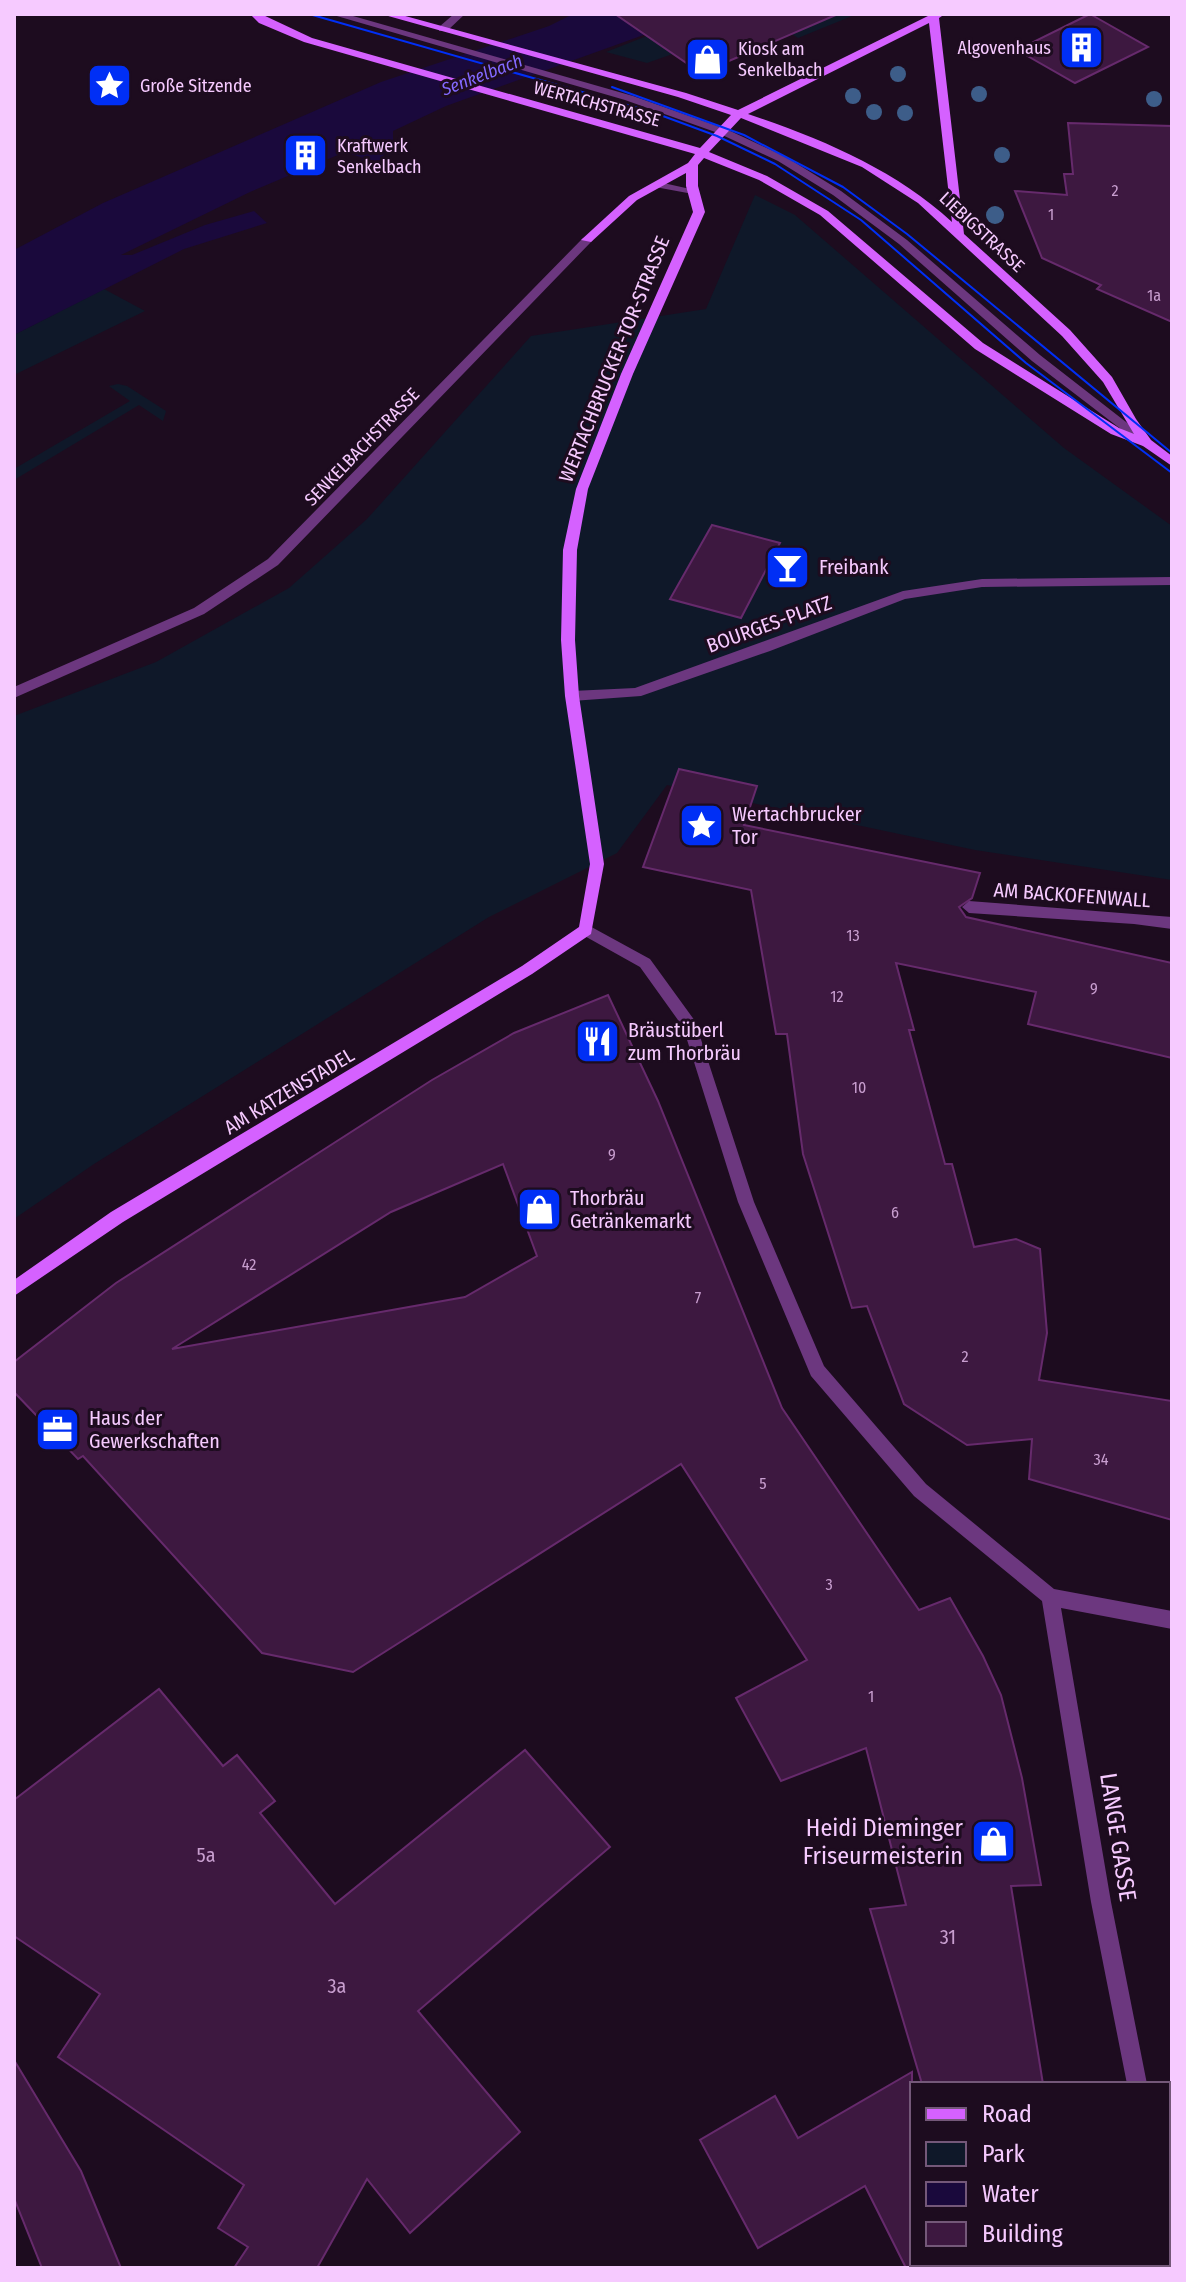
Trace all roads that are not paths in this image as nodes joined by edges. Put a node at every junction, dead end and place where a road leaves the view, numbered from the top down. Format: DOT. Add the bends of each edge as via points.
graph roads {
  1 [pos="255,14"];
  2 [pos="335,14"];
  3 [pos="386,14"];
  4 [pos="460,14"];
  5 [pos="937,15"];
  6 [pos="443,29"];
  7 [pos="740,114"];
  8 [pos="722,131"];
  9 [pos="702,153"];
  10 [pos="692,165"];
  11 [pos="659,185"];
  12 [pos="693,191"];
  13 [pos="959,233"];
  14 [pos="1147,443"];
  15 [pos="1172,462"];
  16 [pos="1172,581"];
  17 [pos="14,693"];
  18 [pos="572,696"];
  19 [pos="969,907"];
  20 [pos="1172,923"];
  21 [pos="586,930"];
  22 [pos="14,1289"];
  23 [pos="1050,1597"];
  24 [pos="1172,1620"];
  25 [pos="1137,2082"];
  1 -- 9 [label="street, WERTACHSTRASSE" via="308,40"];
  2 -- 8 [label="street" via="629,98"];
  3 -- 6 [label="street, WERTACHSTRASSE"];
  4 -- 6 [label="street"];
  5 -- 7 [label="street, SENKELBACHSTRASSE"];
  5 -- 13 [label="street"];
  6 -- 7 [label="street, WERTACHSTRASSE"];
  7 -- 8 [label="street, SENKELBACHSTRASSE"];
  7 -- 13 [label="street, LIEBIGSTRASSE" via="866,165"];
  8 -- 9 [label="street, SENKELBACHSTRASSE"];
  8 -- 14 [label="street" via="782,159 868,215 1036,358"];
  9 -- 10 [label="street, SENKELBACHSTRASSE"];
  9 -- 14 [label="street, LIEBIGSTRASSE" via="763,178 824,213 979,346 1115,431"];
  10 -- 11 [label="street, SENKELBACHSTRASSE"];
  10 -- 12 [label="street, WERTACHBRUCKER-TOR-STRASSE"];
  11 -- 12 [label="street"];
  11 -- 17 [label="street, SENKELBACHSTRASSE" via="633,198 587,240 273,562 199,611"];
  12 -- 18 [label="street, WERTACHBRUCKER-TOR-STRASSE" via="699,212 582,489 570,550"];
  13 -- 14 [label="street, LIEBIGSTRASSE" via="1066,333 1108,380"];
  14 -- 15 [label="street, LIEBIGSTRASSE"];
  16 -- 18 [label="street, BOURGES-PLATZ" via="982,583 903,595 636,693"];
  18 -- 21 [label="street, WERTACHBRUCKER-TOR-STRASSE" via="597,864"];
  19 -- 20 [label="street, AM BACKOFENWALL"];
  21 -- 22 [label="street, AM KATZENSTADEL" via="117,1217"];
  21 -- 23 [label="street" via="645,963 690,1025 746,1202 817,1371 920,1490"];
  23 -- 24 [label="street"];
  23 -- 25 [label="street, LANGE GASSE" via="1117,1999"];
}
